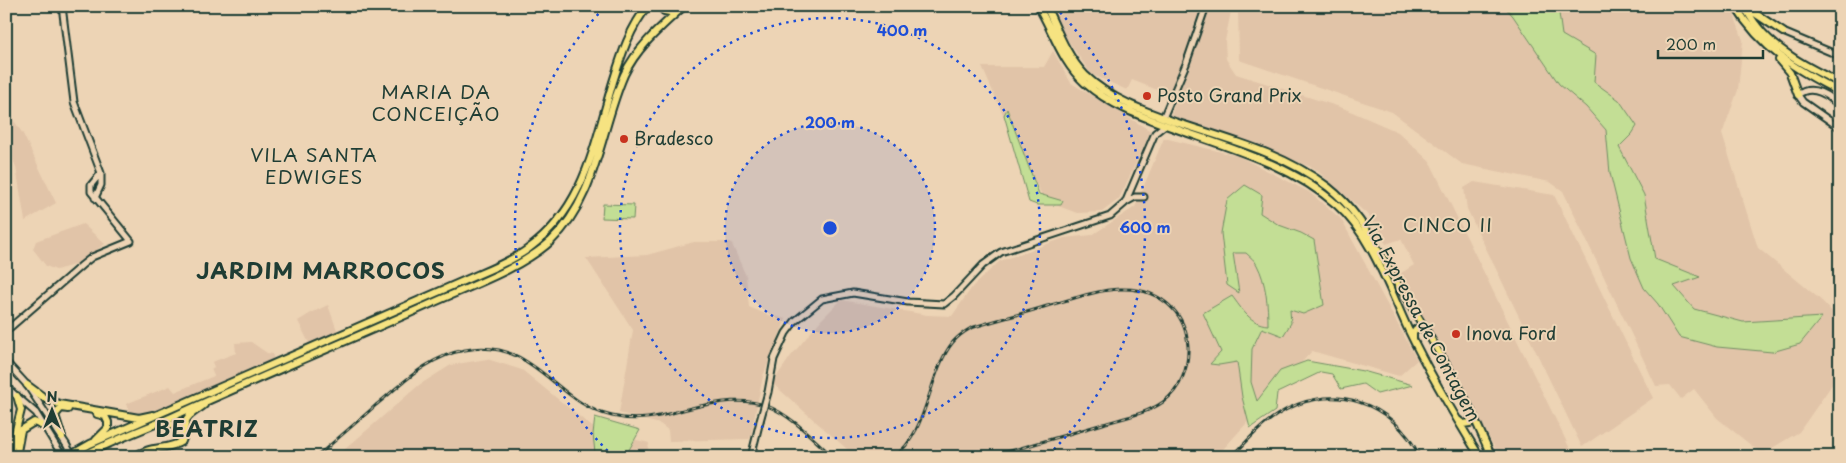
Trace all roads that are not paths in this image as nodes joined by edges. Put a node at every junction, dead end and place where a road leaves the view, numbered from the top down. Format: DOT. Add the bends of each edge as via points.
graph roads {
  1 [pos="62,6"];
  2 [pos="648,6"];
  3 [pos="660,6"];
  4 [pos="683,6"];
  5 [pos="1038,6"];
  6 [pos="1046,6"];
  7 [pos="1206,6"];
  8 [pos="1736,6"];
  9 [pos="1744,6"];
  10 [pos="1783,32"];
  11 [pos="1763,43"];
  12 [pos="1840,56"];
  13 [pos="1840,83"];
  14 [pos="1840,92"];
  15 [pos="1798,94"];
  16 [pos="1840,107"];
  17 [pos="1155,121"];
  18 [pos="1164,121"];
  19 [pos="1840,128"];
  20 [pos="1156,134"];
  21 [pos="101,173"];
  22 [pos="1144,197"];
  23 [pos="95,198"];
  24 [pos="1125,202"];
  25 [pos="1426,329"];
  26 [pos="6,331"];
  27 [pos="1413,338"];
  28 [pos="6,362"];
  29 [pos="27,385"];
  30 [pos="6,387"];
  31 [pos="17,396"];
  32 [pos="216,397"];
  33 [pos="164,413"];
  34 [pos="1472,415"];
  35 [pos="1457,420"];
  36 [pos="156,424"];
  37 [pos="45,427"];
  38 [pos="62,437"];
  39 [pos="90,444"];
  40 [pos="9,457"];
  41 [pos="16,457"];
  42 [pos="63,457"];
  43 [pos="67,457"];
  44 [pos="73,457"];
  45 [pos="82,457"];
  46 [pos="130,457"];
  47 [pos="135,457"];
  48 [pos="751,457"];
  49 [pos="1480,457"];
  50 [pos="1492,457"];
  1 -- 21 [label="street" via="74,102"];
  2 -- 33 [label="highway" via="629,38 619,64 578,191 566,213 528,250"];
  3 -- 4 [label="highway" via="664,12"];
  4 -- 32 [label="highway" via="645,43 630,65 610,112 582,198 569,220 551,240 533,255 500,272"];
  5 -- 17 [label="highway, Via Expressa de Contagem" via="1066,61 1084,82 1105,99"];
  6 -- 18 [label="highway, Via Expressa de Contagem" via="1076,65 1086,76 1109,93"];
  7 -- 18 [label="street"];
  8 -- 11 [label="highway"];
  9 -- 10 [label="highway"];
  9 -- 13 [label="highway" via="1757,27 1775,44 1800,62"];
  10 -- 12 [label="street"];
  11 -- 14 [label="highway" via="1794,66"];
  11 -- 15 [label="highway" via="1786,66"];
  15 -- 16 [label="street" via="1815,90"];
  15 -- 19 [label="street" via="1803,102"];
  17 -- 18 [label="highway, Via Expressa de Contagem"];
  17 -- 20 [label="street"];
  18 -- 20 [label="street"];
  18 -- 25 [label="highway, Via Expressa de Contagem" via="1260,151 1298,168 1329,188 1356,213"];
  18 -- 27 [label="highway, Via Expressa de Contagem" via="1294,174 1337,205 1369,246"];
  20 -- 24 [label="street"];
  21 -- 23 [label="street" via="101,185"];
  21 -- 23 [label="street" via="91,185"];
  22 -- 24 [label="street"];
  23 -- 26 [label="street" via="131,241 98,254 82,265"];
  24 -- 48 [label="street, bridge" via="1110,216 1002,252 983,265 944,304 853,293 822,299 795,320 774,359"];
  25 -- 27 [label="highway" via="1416,329"];
  25 -- 34 [label="highway, Via Expressa de Contagem"];
  27 -- 35 [label="highway, Via Expressa de Contagem"];
  28 -- 29 [label="street"];
  29 -- 33 [label="highway" via="59,404 139,418"];
  29 -- 38 [label="street"];
  30 -- 31 [label="street"];
  31 -- 37 [label="street" via="36,413"];
  31 -- 40 [label="highway" via="21,410"];
  32 -- 36 [label="highway"];
  32 -- 47 [label="highway" via="189,416 182,441 152,448"];
  33 -- 39 [label="highway"];
  34 -- 35 [label="highway" via="1466,424"];
  34 -- 50 [label="highway, Via Expressa de Contagem"];
  35 -- 49 [label="highway, Via Expressa de Contagem"];
  36 -- 45 [label="highway" via="104,444"];
  36 -- 46 [label="highway" via="177,425 180,438 170,444 138,450"];
  37 -- 41 [label="highway" via="34,422 21,430"];
  37 -- 42 [label="street"];
  38 -- 39 [label="highway" via="55,417 61,408 105,416 108,428"];
  38 -- 44 [label="street, bridge"];
  39 -- 43 [label="highway"];
}
